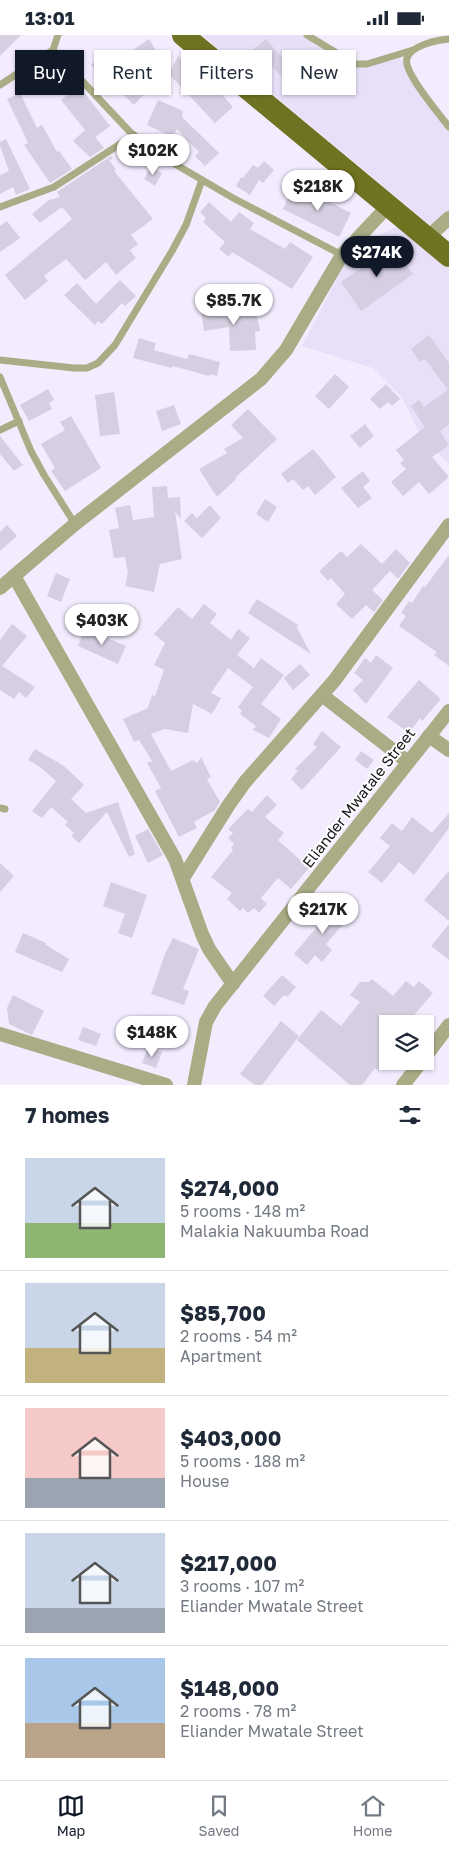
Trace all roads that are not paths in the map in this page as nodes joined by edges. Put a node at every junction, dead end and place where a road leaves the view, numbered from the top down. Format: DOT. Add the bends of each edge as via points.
graph roads {
  1 [pos="58,35"];
  2 [pos="183,35"];
  3 [pos="307,35"];
  4 [pos="449,39"];
  5 [pos="53,50"];
  6 [pos="413,50"];
  7 [pos="15,75"];
  8 [pos="84,83"];
  9 [pos="0,85"];
  10 [pos="449,127"];
  11 [pos="134,135"];
  12 [pos="202,180"];
  13 [pos="388,205"];
  14 [pos="0,207"];
  15 [pos="449,218"];
  16 [pos="427,237"];
  17 [pos="342,255"];
  18 [pos="449,256"];
  19 [pos="0,360"];
  20 [pos="0,377"];
  21 [pos="18,421"];
  22 [pos="0,430"];
  23 [pos="75,524"];
  24 [pos="449,525"];
  25 [pos="14,576"];
  26 [pos="0,588"];
  27 [pos="322,695"];
  28 [pos="449,711"];
  29 [pos="429,736"];
  30 [pos="449,750"];
  31 [pos="408,762"];
  32 [pos="183,878"];
  33 [pos="232,983"];
  34 [pos="449,1025"];
  35 [pos="0,1034"];
  36 [pos="434,1045"];
  37 [pos="415,1070"];
  38 [pos="166,1085"];
  39 [pos="194,1085"];
  40 [pos="404,1085"];
  1 -- 5 [label="lane"];
  2 -- 13 [label="main road"];
  3 -- 6 [label="lane" via="355,64 367,64"];
  4 -- 6 [label="lane"];
  6 -- 10 [label="lane" via="407,57 413,79"];
  7 -- 9 [label="lane"];
  8 -- 11 [label="lane"];
  11 -- 12 [label="lane"];
  11 -- 14 [label="lane" via="54,187"];
  12 -- 17 [label="lane"];
  12 -- 19 [label="lane" via="186,225 172,251 115,345 98,363 87,368 74,368"];
  13 -- 16 [label="main road"];
  13 -- 17 [label="street"];
  15 -- 16 [label="street"];
  16 -- 18 [label="main road"];
  17 -- 23 [label="street" via="286,350 261,379"];
  20 -- 21 [label="lane"];
  21 -- 22 [label="lane"];
  21 -- 23 [label="lane" via="44,475"];
  23 -- 25 [label="street"];
  24 -- 27 [label="street"];
  25 -- 26 [label="street"];
  25 -- 32 [label="street"];
  27 -- 31 [label="street"];
  27 -- 32 [label="street" via="245,783"];
  28 -- 29 [label="street, Eliander Mwatale Street"];
  29 -- 30 [label="street"];
  29 -- 31 [label="street, Eliander Mwatale Street"];
  31 -- 33 [label="street, Eliander Mwatale Street"];
  32 -- 33 [label="street" via="209,949"];
  33 -- 39 [label="street, Eliander Mwatale Street" via="210,1014"];
  34 -- 36 [label="street"];
  35 -- 38 [label="street"];
  37 -- 40 [label="street"];
}
